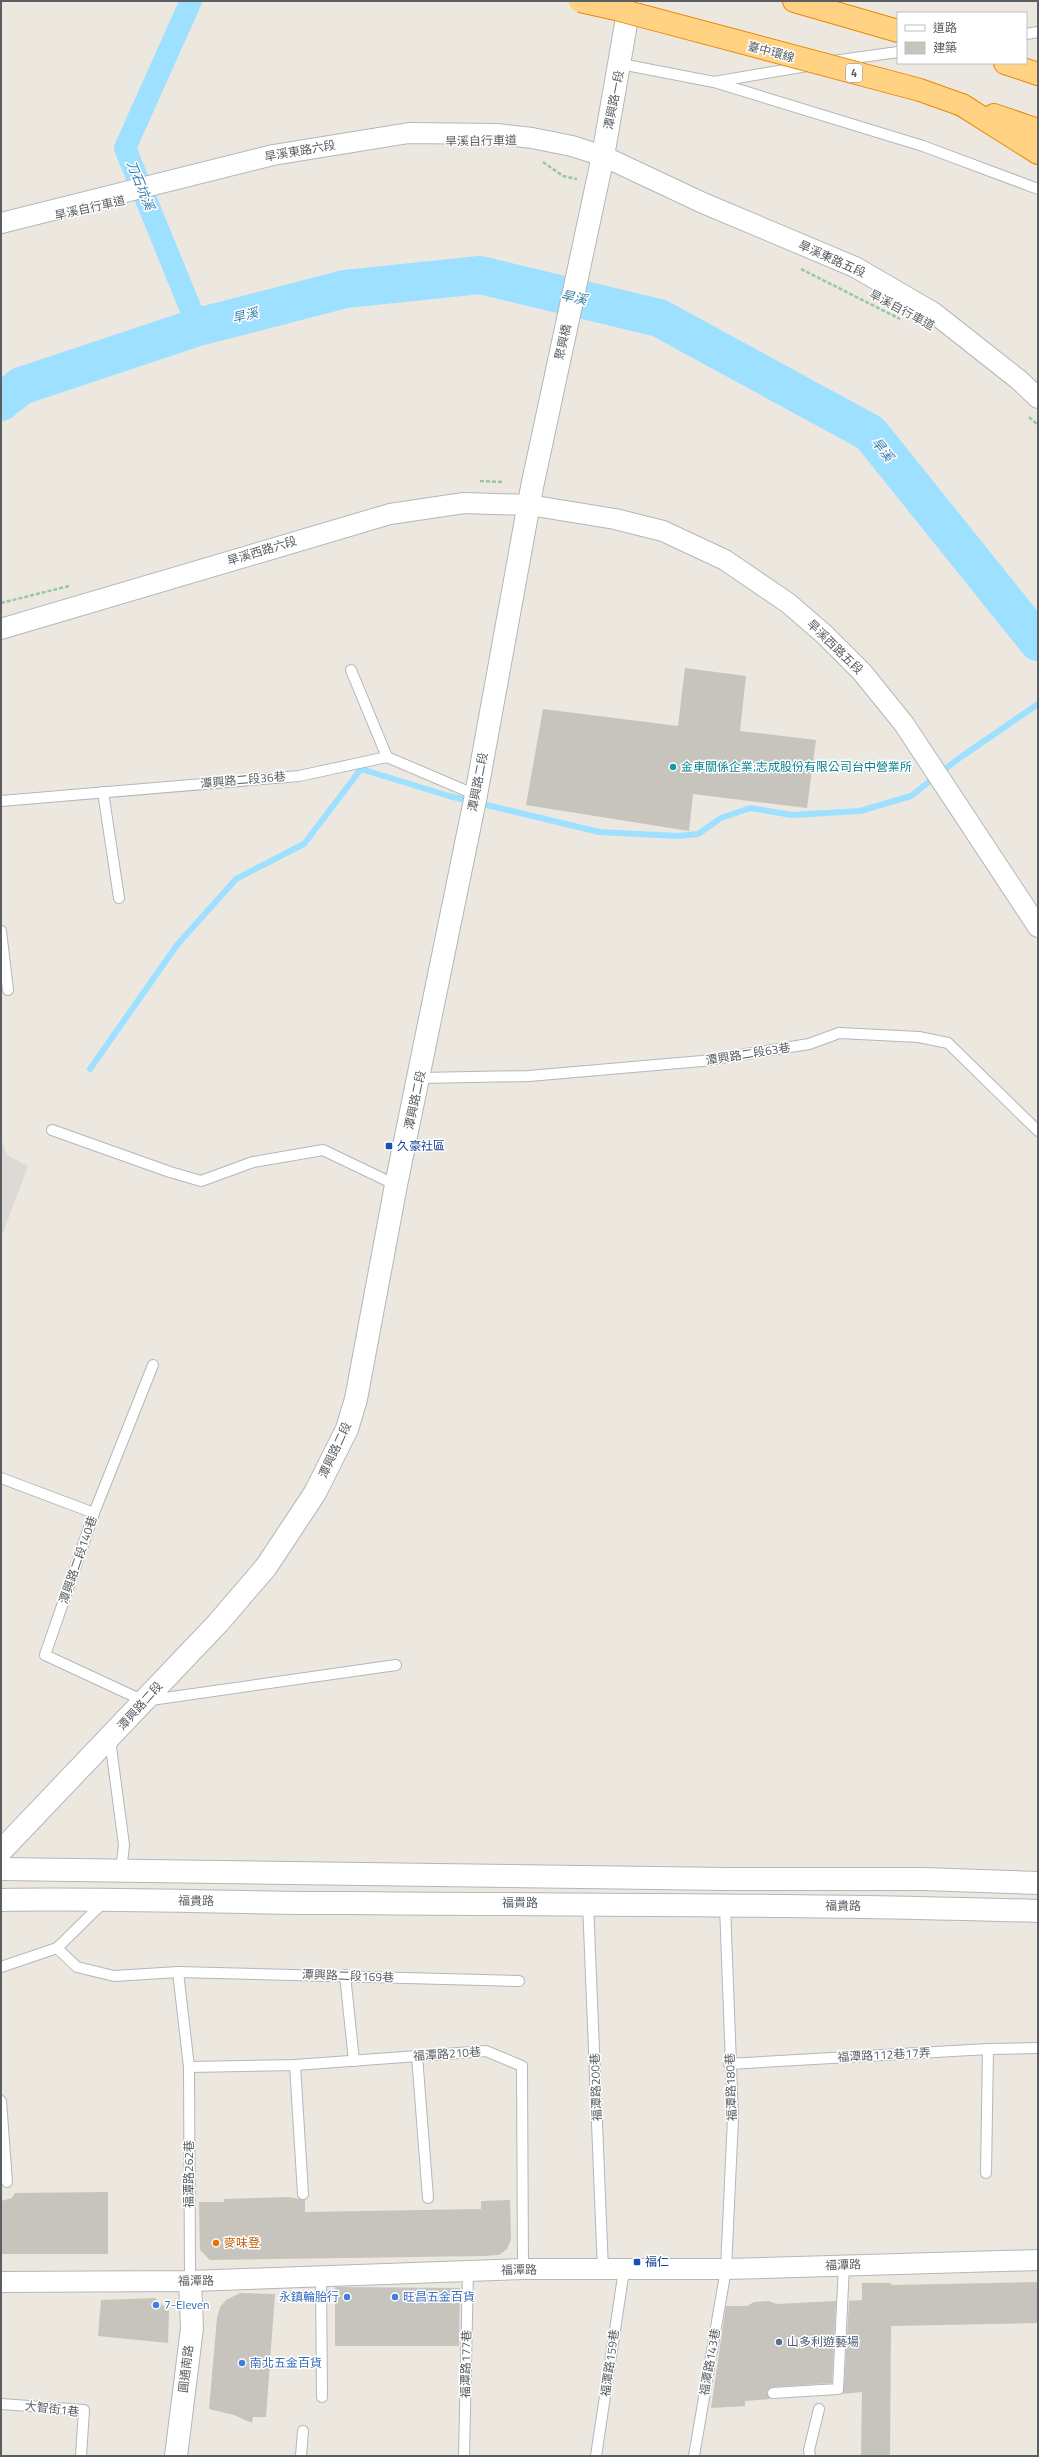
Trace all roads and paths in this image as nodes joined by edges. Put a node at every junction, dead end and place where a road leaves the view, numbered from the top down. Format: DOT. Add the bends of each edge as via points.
graph roads {
  1 [pos="580,1"];
  2 [pos="630,1"];
  3 [pos="794,1"];
  4 [pos="897,31"];
  5 [pos="1038,32"];
  6 [pos="1027,34"];
  7 [pos="897,52"];
  8 [pos="621,64"];
  9 [pos="1008,64"];
  10 [pos="1037,73"];
  11 [pos="714,82"];
  12 [pos="962,105"];
  13 [pos="1038,130"];
  14 [pos="1038,153"];
  15 [pos="603,156"];
  16 [pos="538,158"];
  17 [pos="1038,189"];
  18 [pos="595,190"];
  19 [pos="1,223"];
  20 [pos="797,267"];
  21 [pos="902,320"];
  22 [pos="1038,398"];
  23 [pos="1026,414"];
  24 [pos="1038,425"];
  25 [pos="531,496"];
  26 [pos="1,629"];
  27 [pos="351,670"];
  28 [pos="387,757"];
  29 [pos="103,792"];
  30 [pos="476,795"];
  31 [pos="1,801"];
  32 [pos="119,898"];
  33 [pos="1038,927"];
  34 [pos="1,931"];
  35 [pos="8,990"];
  36 [pos="420,1078"];
  37 [pos="52,1130"];
  38 [pos="1038,1131"];
  39 [pos="396,1185"];
  40 [pos="153,1365"];
  41 [pos="1,1478"];
  42 [pos="94,1513"];
  43 [pos="396,1665"];
  44 [pos="144,1700"];
  45 [pos="115,1732"];
  46 [pos="1,1851"];
  47 [pos="1,1869"];
  48 [pos="121,1871"];
  49 [pos="1038,1883"];
  50 [pos="109,1898"];
  51 [pos="1,1900"];
  52 [pos="588,1903"];
  53 [pos="725,1906"];
  54 [pos="1038,1911"];
  55 [pos="57,1948"];
  56 [pos="1,1967"];
  57 [pos="178,1972"];
  58 [pos="345,1975"];
  59 [pos="519,1981"];
  60 [pos="1038,2048"];
  61 [pos="988,2049"];
  62 [pos="417,2056"];
  63 [pos="354,2061"];
  64 [pos="729,2064"];
  65 [pos="295,2065"];
  66 [pos="189,2067"];
  67 [pos="1,2101"];
  68 [pos="986,2173"];
  69 [pos="7,2182"];
  70 [pos="303,2194"];
  71 [pos="428,2198"];
  72 [pos="1038,2260"];
  73 [pos="844,2265"];
  74 [pos="523,2269"];
  75 [pos="726,2269"];
  76 [pos="603,2270"];
  77 [pos="624,2270"];
  78 [pos="468,2271"];
  79 [pos="321,2277"];
  80 [pos="190,2281"];
  81 [pos="1,2282"];
  82 [pos="773,2392"];
  83 [pos="322,2397"];
  84 [pos="1,2404"];
  85 [pos="819,2409"];
  86 [pos="303,2431"];
  87 [pos="81,2456"];
  88 [pos="176,2456"];
  89 [pos="301,2456"];
  90 [pos="464,2456"];
  91 [pos="596,2456"];
  92 [pos="694,2456"];
  93 [pos="810,2456"];
  1 -- 12 [label="highway, 臺中環線 / 4, bridge" via="920,90"];
  2 -- 8 [label="street, 潭興路一段"];
  3 -- 4 [label="highway"];
  5 -- 6 [label="lane"];
  7 -- 11 [label="lane"];
  8 -- 11 [label="lane"];
  8 -- 15 [label="street, 潭興路一段"];
  9 -- 10 [label="highway"];
  11 -- 17 [label="lane" via="924,146"];
  12 -- 13 [label="highway"];
  12 -- 14 [label="highway"];
  15 -- 18 [label="street, 潭興路一段"];
  15 -- 19 [label="street, 旱溪東路六段" via="572,146 532,138 497,134 409,133 273,155"];
  15 -- 22 [label="street, 旱溪東路五段" via="703,203 855,267 934,313 1020,380"];
  16 -- 18 [label="path" via="564,176"];
  18 -- 25 [label="street, 聚興橋"];
  20 -- 21 [label="path, 旱溪自行車道"];
  23 -- 24 [label="path"];
  25 -- 26 [label="street, 旱溪西路六段" via="390,514"];
  25 -- 30 [label="street, 潭興路二段"];
  25 -- 33 [label="street, 旱溪西路五段" via="663,531 724,560 788,604 824,634 862,672 904,724"];
  27 -- 28 [label="lane"];
  28 -- 29 [label="lane, 潭興路二段36巷" via="299,776"];
  28 -- 30 [label="lane"];
  29 -- 31 [label="lane, 潭興路二段36巷"];
  29 -- 32 [label="lane"];
  30 -- 36 [label="street, 潭興路二段"];
  34 -- 35 [label="lane"];
  36 -- 38 [label="lane, 潭興路二段63巷" via="528,1076 702,1061 809,1044 839,1033 919,1037 948,1043"];
  36 -- 39 [label="street, 潭興路二段"];
  37 -- 39 [label="lane" via="201,1181 253,1162 323,1150"];
  39 -- 44 [label="street, 潭興路二段" via="356,1399 347,1429 336,1452 315,1493 266,1567 218,1623"];
  40 -- 42 [label="lane, 潭興路二段140巷"];
  41 -- 42 [label="lane"];
  42 -- 44 [label="lane, 潭興路二段140巷" via="45,1655"];
  43 -- 44 [label="lane"];
  44 -- 45 [label="street, 潭興路二段"];
  45 -- 46 [label="street, 潭興路二段"];
  45 -- 48 [label="lane, 潭興路二段" via="111,1747 124,1845"];
  47 -- 48 [label="street"];
  48 -- 49 [label="street" via="923,1879"];
  50 -- 51 [label="street, 福貴路"];
  50 -- 52 [label="street, 福貴路" via="344,1903"];
  50 -- 55 [label="lane"];
  52 -- 53 [label="street, 福貴路"];
  52 -- 76 [label="lane, 福潭路200巷"];
  53 -- 54 [label="street, 福貴路" via="829,1905"];
  53 -- 64 [label="lane, 福潭路180巷"];
  55 -- 56 [label="lane"];
  55 -- 57 [label="lane, 潭興路二段169巷" via="77,1967 114,1976"];
  57 -- 58 [label="lane, 潭興路二段169巷"];
  57 -- 66 [label="lane, 福潭路262巷"];
  58 -- 59 [label="lane, 潭興路二段169巷"];
  58 -- 63 [label="lane"];
  60 -- 61 [label="lane, 福潭路112巷17弄"];
  61 -- 64 [label="lane, 福潭路112巷17弄"];
  61 -- 68 [label="lane"];
  62 -- 63 [label="lane, 福潭路210巷"];
  62 -- 71 [label="lane"];
  62 -- 74 [label="lane, 福潭路210巷" via="486,2051 522,2066"];
  63 -- 65 [label="lane, 福潭路210巷"];
  64 -- 75 [label="lane, 福潭路180巷" via="733,2118"];
  65 -- 66 [label="lane, 福潭路210巷"];
  65 -- 70 [label="lane"];
  66 -- 80 [label="lane, 福潭路262巷"];
  67 -- 69 [label="lane"];
  72 -- 73 [label="street, 福潭路"];
  73 -- 75 [label="street, 福潭路"];
  73 -- 82 [label="lane" via="838,2389"];
  74 -- 76 [label="street, 福潭路"];
  74 -- 78 [label="street, 福潭路"];
  75 -- 77 [label="street, 福潭路"];
  75 -- 92 [label="lane, 福潭路143巷"];
  76 -- 77 [label="street, 福潭路"];
  77 -- 91 [label="lane, 福潭路159巷"];
  78 -- 79 [label="street, 福潭路"];
  78 -- 90 [label="lane, 福潭路177巷"];
  79 -- 80 [label="street, 福潭路"];
  79 -- 83 [label="lane"];
  80 -- 81 [label="street, 福潭路"];
  80 -- 88 [label="street, 圓通南路" via="192,2328"];
  84 -- 87 [label="lane, 大智街1巷" via="84,2410"];
  85 -- 93 [label="lane" via="809,2450"];
  86 -- 89 [label="lane"];
}
